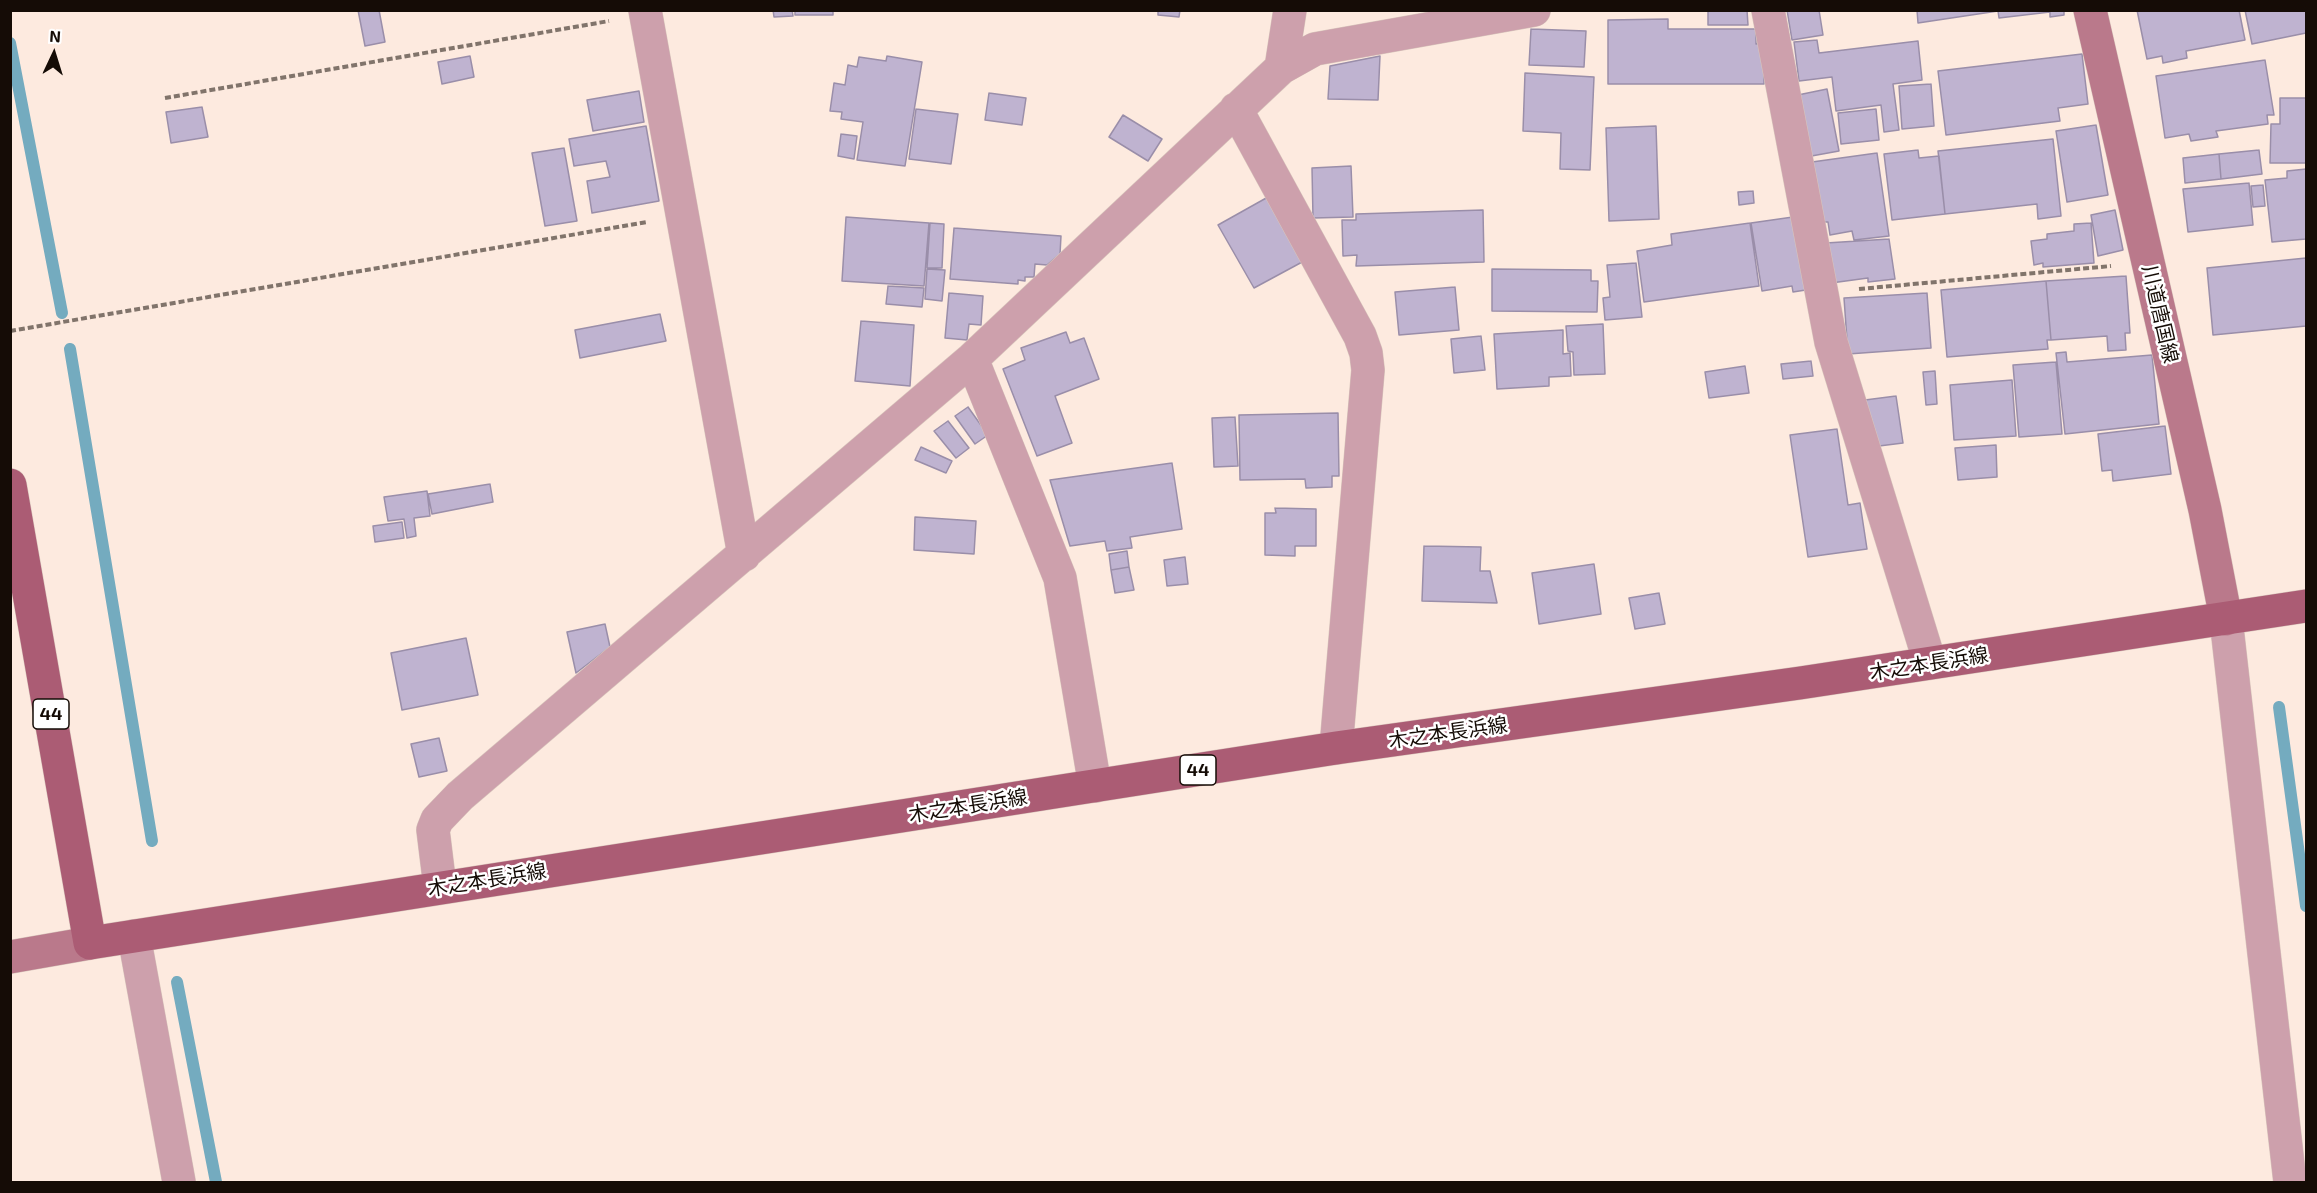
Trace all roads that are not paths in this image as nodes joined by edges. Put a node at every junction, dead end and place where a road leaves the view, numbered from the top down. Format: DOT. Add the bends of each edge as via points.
graph roads {
  1 [pos="1290,10"];
  2 [pos="1534,10"];
  3 [pos="1768,10"];
  4 [pos="2090,10"];
  5 [pos="645,12"];
  6 [pos="1281,68"];
  7 [pos="1236,109"];
  8 [pos="972,359"];
  9 [pos="10,485"];
  10 [pos="744,555"];
  11 [pos="2307,606"];
  12 [pos="2226,619"];
  13 [pos="1930,663"];
  14 [pos="1336,748"];
  15 [pos="1095,786"];
  16 [pos="440,887"];
  17 [pos="134,936"];
  18 [pos="90,943"];
  19 [pos="10,957"];
  20 [pos="179,1182"];
  21 [pos="2290,1182"];
  1 -- 6 [label="street"];
  2 -- 6 [label="street" via="1315,49"];
  3 -- 13 [label="street" via="1831,342"];
  4 -- 12 [label="main road, 川道唐国線" via="2205,510"];
  5 -- 10 [label="street"];
  6 -- 7 [label="street"];
  7 -- 8 [label="street"];
  7 -- 14 [label="street" via="1366,353 1368,370"];
  8 -- 10 [label="street"];
  8 -- 15 [label="street" via="1060,578"];
  9 -- 18 [label="main road, 44"];
  10 -- 16 [label="street" via="460,796 437,820 433,830"];
  11 -- 12 [label="main road, 木之本長浜線 / 44"];
  12 -- 13 [label="main road, 木之本長浜線 / 44"];
  12 -- 21 [label="street"];
  13 -- 14 [label="main road, 木之本長浜線 / 44"];
  14 -- 15 [label="main road, 木之本長浜線 / 44"];
  15 -- 16 [label="main road, 木之本長浜線 / 44"];
  16 -- 17 [label="main road, 木之本長浜線 / 44"];
  17 -- 18 [label="main road, 木之本長浜線 / 44"];
  17 -- 20 [label="street"];
  18 -- 19 [label="main road"];
}
